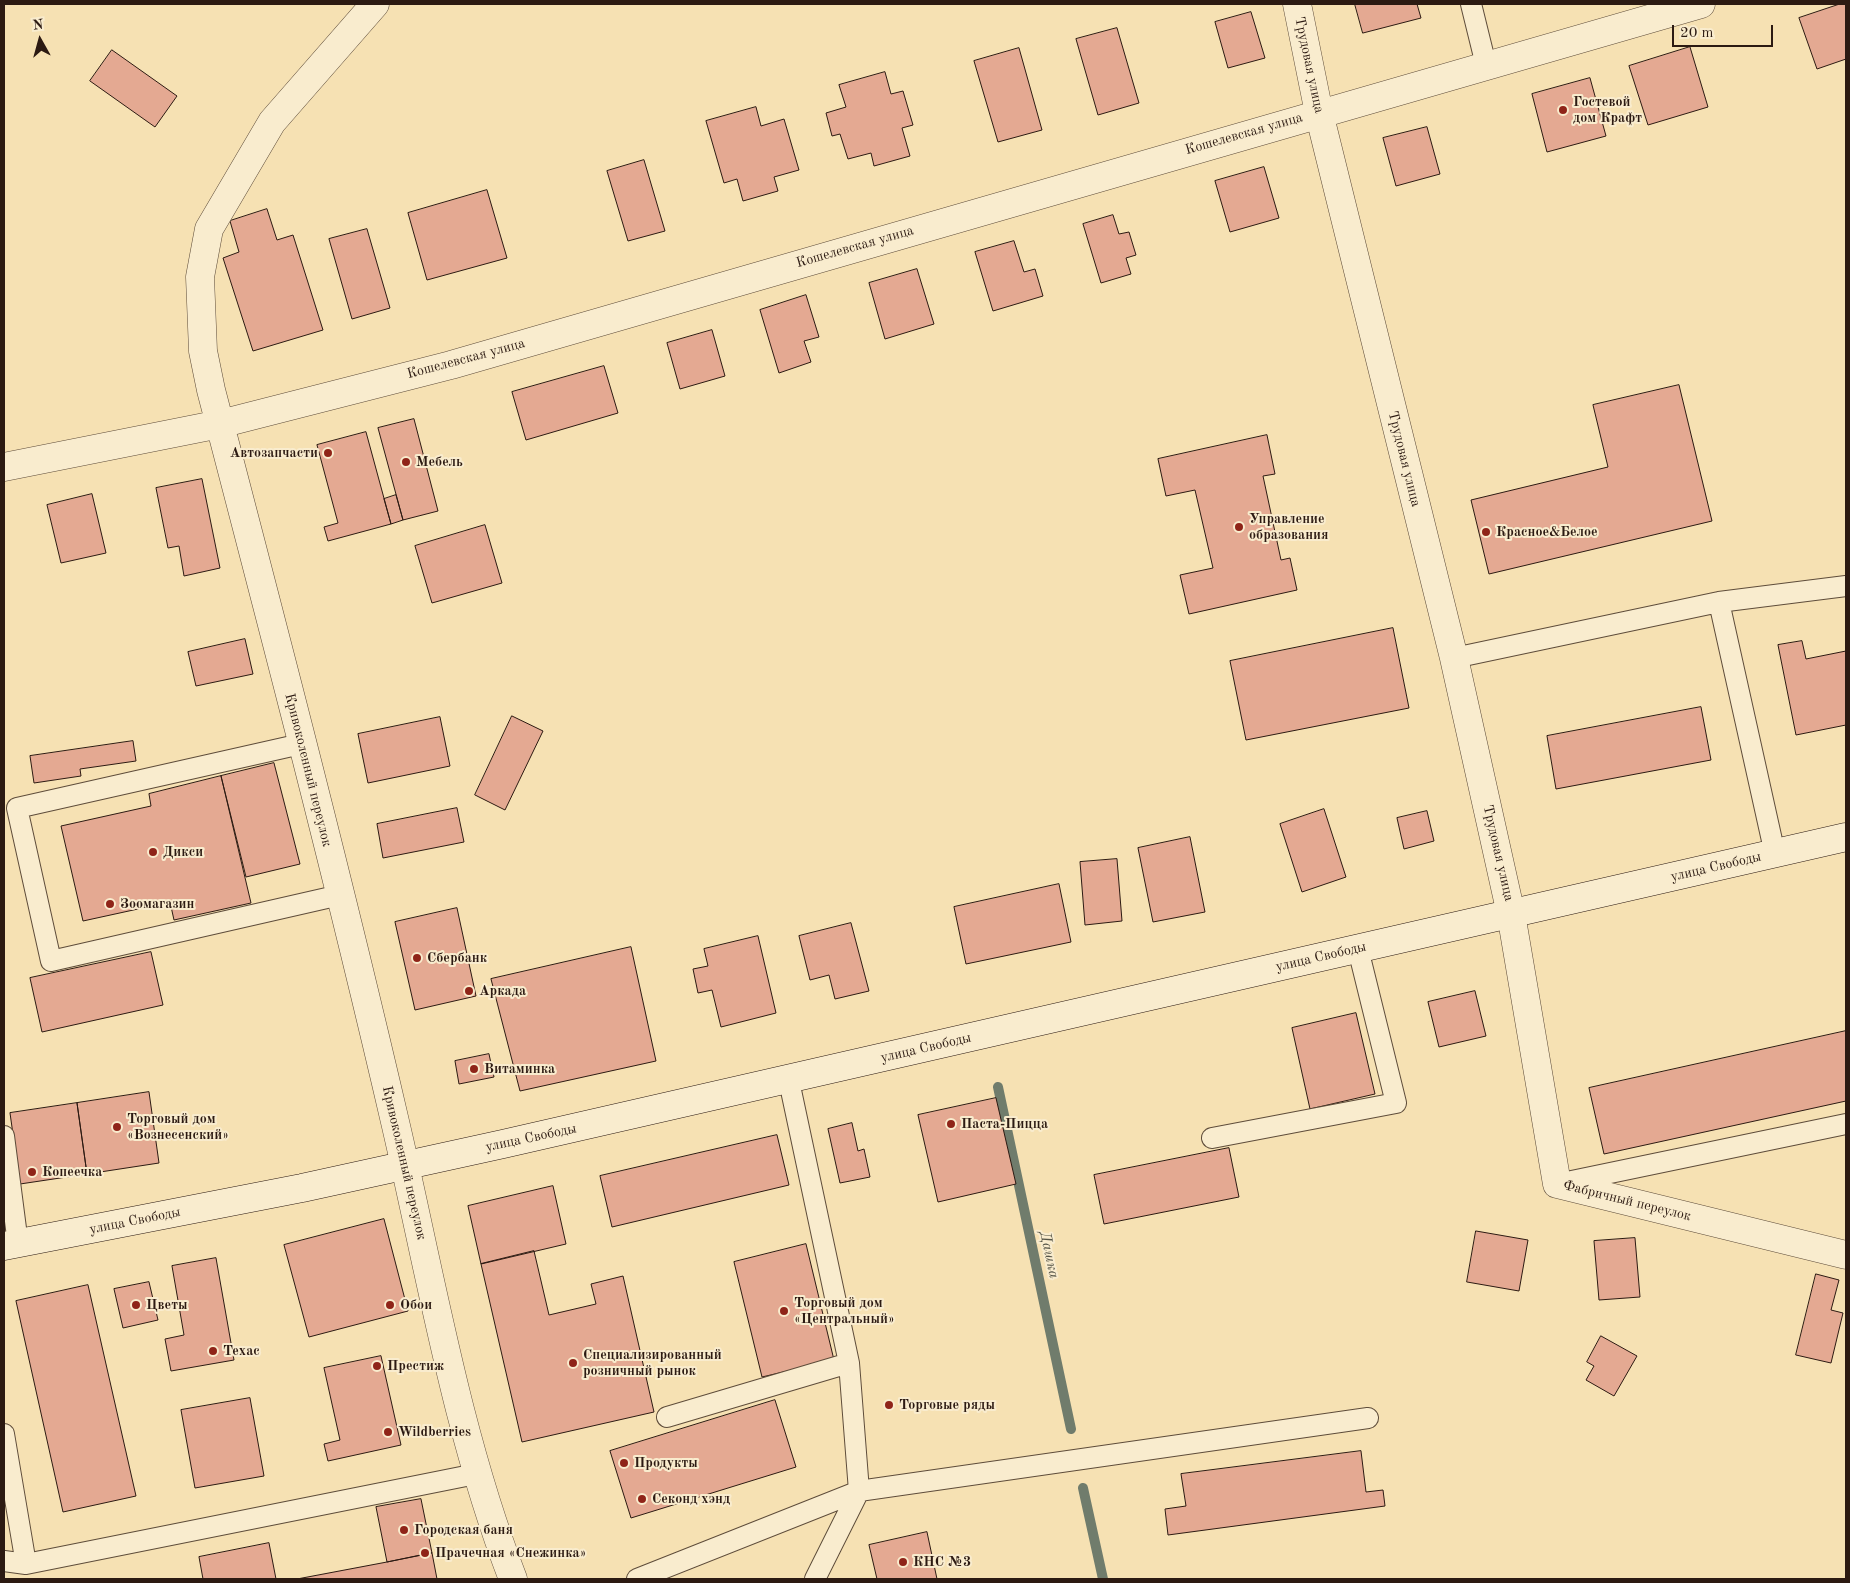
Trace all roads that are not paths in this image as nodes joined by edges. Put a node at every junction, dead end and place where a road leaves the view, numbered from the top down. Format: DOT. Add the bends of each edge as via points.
graph roads {
  1 [pos="375,4"];
  2 [pos="1297,4"];
  3 [pos="1471,4"];
  4 [pos="1701,4"];
  5 [pos="1486,65"];
  6 [pos="1319,113"];
  7 [pos="220,424"];
  8 [pos="4,467"];
  9 [pos="1846,586"];
  10 [pos="1719,602"];
  11 [pos="1454,658"];
  12 [pos="301,744"];
  13 [pos="1846,837"];
  14 [pos="1775,854"];
  15 [pos="340,895"];
  16 [pos="1511,914"];
  17 [pos="1358,949"];
  18 [pos="788,1081"];
  19 [pos="1846,1124"];
  20 [pos="4,1136"];
  21 [pos="1212,1138"];
  22 [pos="404,1166"];
  23 [pos="1557,1184"];
  24 [pos="11,1245"];
  25 [pos="1846,1255"];
  26 [pos="849,1362"];
  27 [pos="667,1417"];
  28 [pos="1368,1418"];
  29 [pos="4,1434"];
  30 [pos="476,1474"];
  31 [pos="859,1491"];
  32 [pos="4,1561"];
  33 [pos="26,1564"];
  34 [pos="513,1579"];
  35 [pos="637,1579"];
  36 [pos="815,1579"];
  1 -- 7 [label="street, Кривоколенный переулок" via="272,122 209,229 200,277 203,350"];
  2 -- 6 [label="street, Трудовая улица"];
  3 -- 5 [label="lane"];
  4 -- 5 [label="street, Кошелевская улица"];
  5 -- 6 [label="street, Кошелевская улица"];
  6 -- 7 [label="street, Кошелевская улица" via="451,364"];
  6 -- 11 [label="street, Трудовая улица"];
  7 -- 8 [label="street, Кошелевская улица"];
  7 -- 12 [label="street, Кривоколенный переулок"];
  9 -- 10 [label="lane"];
  10 -- 11 [label="lane"];
  10 -- 14 [label="lane"];
  11 -- 16 [label="street, Трудовая улица"];
  12 -- 15 [label="street, Кривоколенный переулок"];
  12 -- 15 [label="lane" via="17,808 51,961"];
  13 -- 14 [label="street, улица Свободы"];
  14 -- 16 [label="street, улица Свободы"];
  15 -- 22 [label="street, Кривоколенный переулок"];
  16 -- 17 [label="street, улица Свободы"];
  16 -- 23 [label="street, Фабричный переулок"];
  17 -- 18 [label="street, улица Свободы"];
  17 -- 21 [label="lane" via="1396,1103"];
  18 -- 22 [label="street, улица Свободы"];
  18 -- 26 [label="lane"];
  19 -- 23 [label="lane"];
  20 -- 24 [label="lane"];
  22 -- 24 [label="street, улица Свободы"];
  22 -- 30 [label="street, Кривоколенный переулок"];
  23 -- 25 [label="street, Фабричный переулок"];
  26 -- 27 [label="lane"];
  26 -- 31 [label="lane"];
  28 -- 31 [label="lane"];
  29 -- 33 [label="lane"];
  30 -- 33 [label="lane"];
  30 -- 34 [label="street, Кривоколенный переулок"];
  31 -- 35 [label="lane"];
  31 -- 36 [label="lane"];
  32 -- 33 [label="lane"];
}
